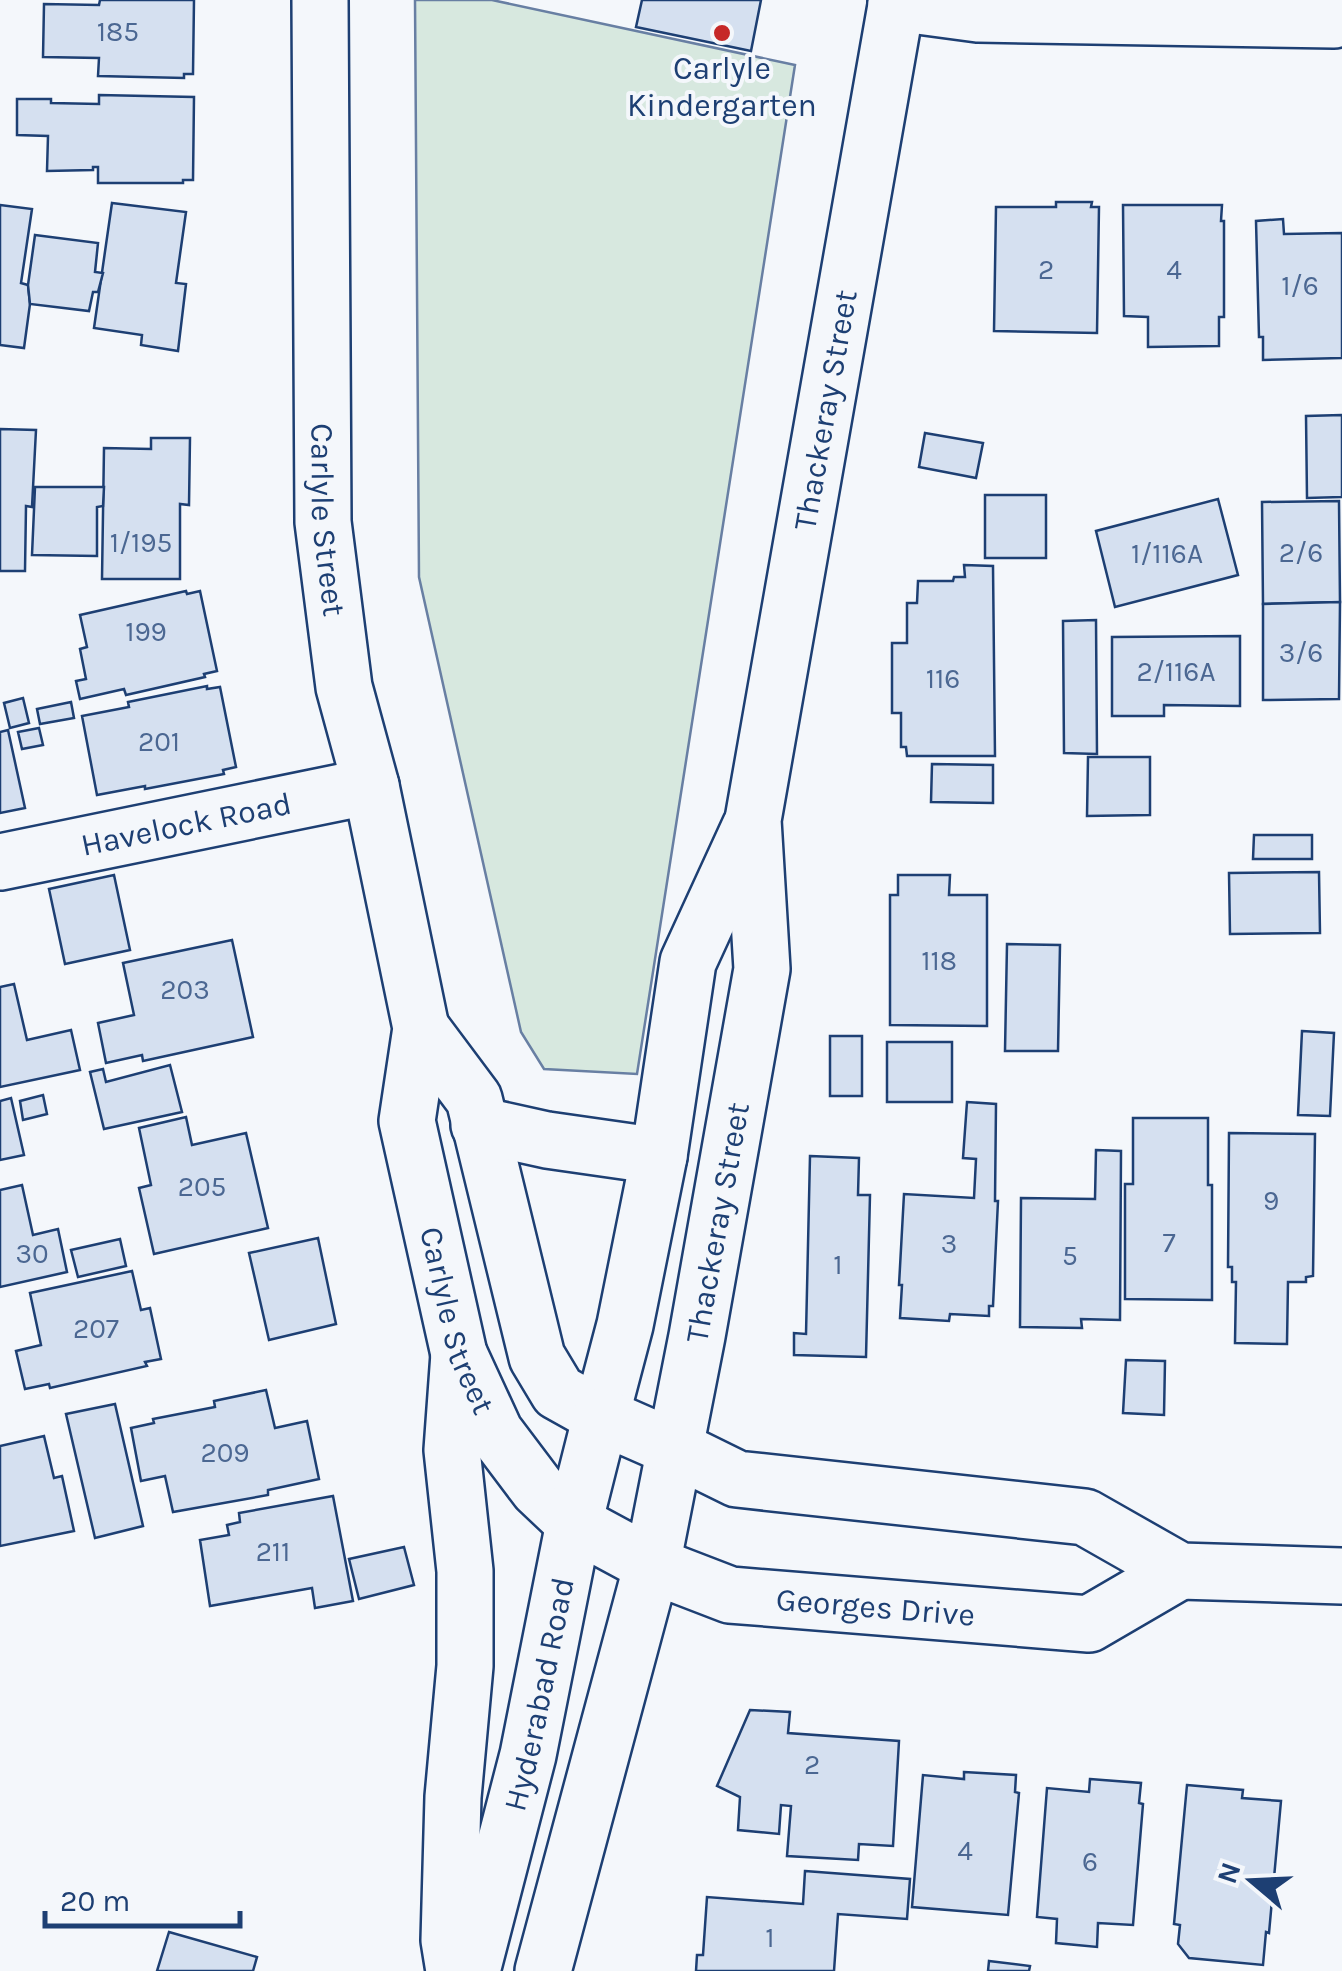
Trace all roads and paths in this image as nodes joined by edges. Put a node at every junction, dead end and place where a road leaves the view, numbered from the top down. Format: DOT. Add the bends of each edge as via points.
graph roads {
  1 [pos="320,0"];
  2 [pos="897,2"];
  3 [pos="1334,20"];
  4 [pos="371,786"];
  5 [pos="753,820"];
  6 [pos="0,862"];
  7 [pos="421,1028"];
  8 [pos="479,1124"];
  9 [pos="659,1156"];
  10 [pos="459,1354"];
  11 [pos="602,1416"];
  12 [pos="674,1448"];
  13 [pos="574,1522"];
  14 [pos="652,1566"];
  15 [pos="1180,1571"];
  16 [pos="1342,1576"];
  17 [pos="454,1971"];
  18 [pos="472,1971"];
  19 [pos="543,1971"];
  1 -- 4 [label="main road, Carlyle Street" via="323,522 344,687"];
  2 -- 3 [label="main road" via="978,14"];
  2 -- 5 [label="main road, Thackeray Street"];
  4 -- 6 [label="main road, Havelock Road"];
  4 -- 7 [label="main road, Carlyle Street"];
  5 -- 9 [label="main road, Thackeray Street" via="688,962"];
  5 -- 12 [label="main road, Thackeray Street" via="762,969"];
  7 -- 8 [label="main road, Carlyle Street" via="474,1099"];
  7 -- 10 [label="main road, Carlyle Street" via="407,1121"];
  8 -- 9 [label="main road"];
  8 -- 11 [label="main road, Carlyle Street" via="537,1357 558,1392"];
  9 -- 11 [label="main road, Thackeray Street"];
  10 -- 13 [label="main road, Carlyle Street" via="495,1432 538,1489"];
  10 -- 17 [label="main road" via="452,1450 466,1571 453,1796"];
  11 -- 12 [label="main road, Carlyle Street"];
  11 -- 13 [label="main road, Hyderabad Road"];
  12 -- 14 [label="main road, Thackeray Street"];
  12 -- 15 [label="main road" via="737,1479 1085,1517"];
  13 -- 14 [label="main road, Georges Drive"];
  13 -- 18 [label="main road, Hyderabad Road" via="528,1755"];
  14 -- 15 [label="main road, Georges Drive" via="730,1595 1088,1624"];
  14 -- 19 [label="main road"];
  15 -- 16 [label="main road"];
}
